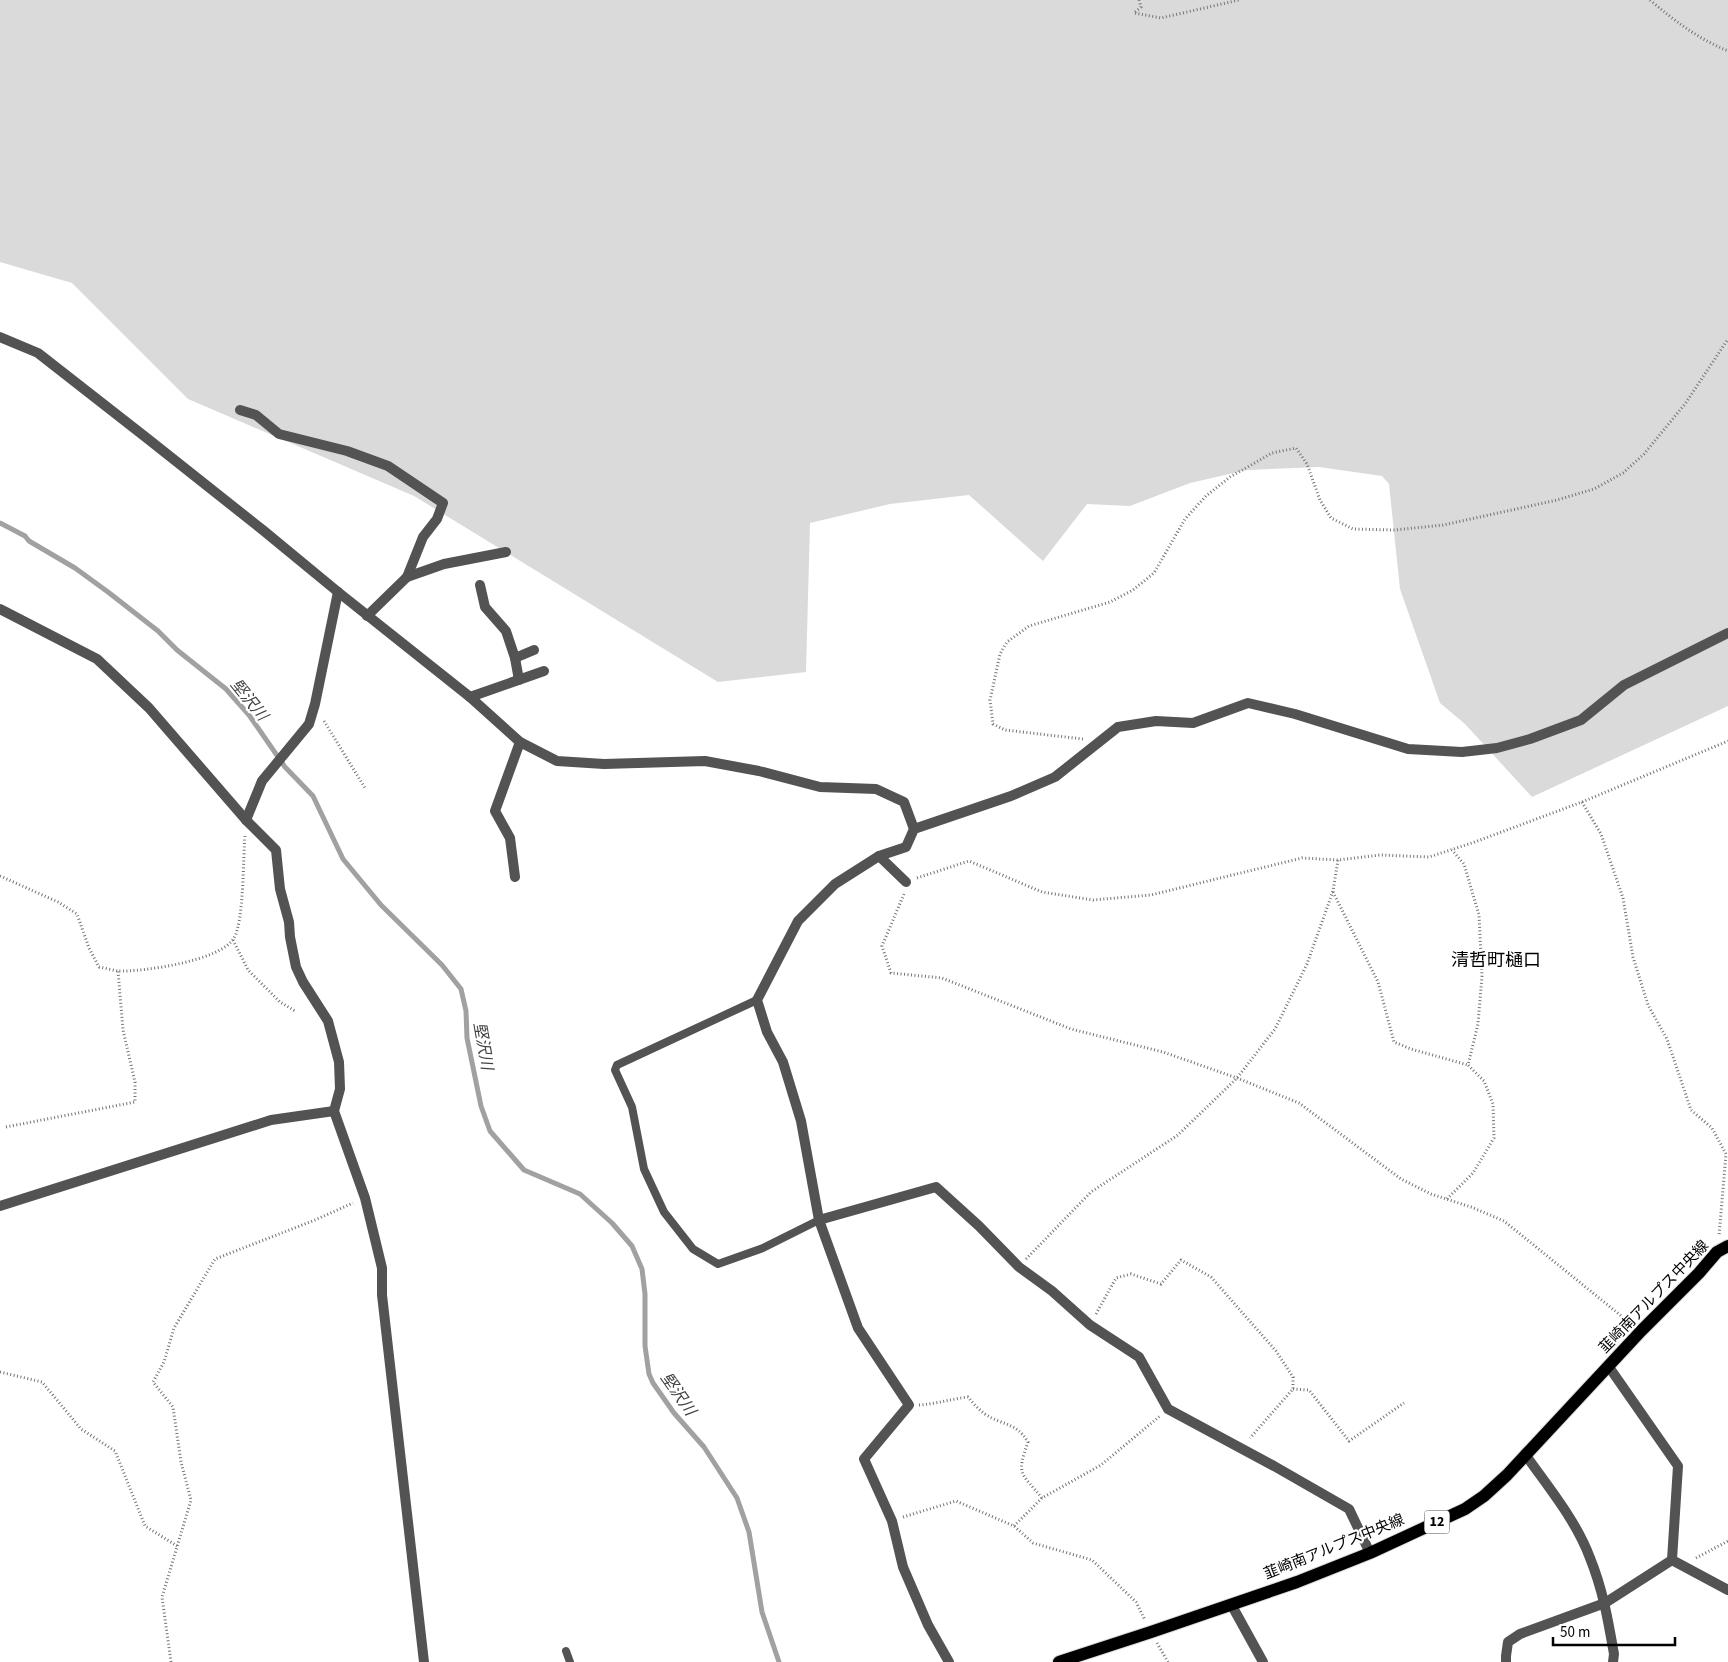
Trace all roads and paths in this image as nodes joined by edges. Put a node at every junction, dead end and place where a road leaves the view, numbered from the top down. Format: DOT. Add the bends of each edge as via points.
graph roads {
  1 [pos="1139,0"];
  2 [pos="1239,0"];
  3 [pos="1650,0"];
  4 [pos="1728,51"];
  5 [pos="0,337"];
  6 [pos="1728,339"];
  7 [pos="240,410"];
  8 [pos="506,552"];
  9 [pos="407,577"];
  10 [pos="480,585"];
  11 [pos="338,592"];
  12 [pos="0,609"];
  13 [pos="367,616"];
  14 [pos="1728,632"];
  15 [pos="534,650"];
  16 [pos="515,658"];
  17 [pos="544,671"];
  18 [pos="520,680"];
  19 [pos="470,698"];
  20 [pos="315,704"];
  21 [pos="1098,741"];
  22 [pos="1728,741"];
  23 [pos="520,742"];
  24 [pos="365,788"];
  25 [pos="1582,802"];
  26 [pos="246,820"];
  27 [pos="914,829"];
  28 [pos="1452,850"];
  29 [pos="879,856"];
  30 [pos="1338,860"];
  31 [pos="0,876"];
  32 [pos="515,877"];
  33 [pos="906,882"];
  34 [pos="1333,891"];
  35 [pos="234,940"];
  36 [pos="118,971"];
  37 [pos="757,1000"];
  38 [pos="295,1011"];
  39 [pos="1468,1065"];
  40 [pos="1237,1078"];
  41 [pos="334,1111"];
  42 [pos="6,1127"];
  43 [pos="365,1198"];
  44 [pos="1447,1199"];
  45 [pos="0,1206"];
  46 [pos="819,1220"];
  47 [pos="1723,1249"];
  48 [pos="1019,1267"];
  49 [pos="1090,1325"];
  50 [pos="1641,1331"];
  51 [pos="1609,1366"];
  52 [pos="0,1372"];
  53 [pos="1293,1390"];
  54 [pos="1404,1403"];
  55 [pos="909,1405"];
  56 [pos="1168,1409"];
  57 [pos="1241,1448"];
  58 [pos="1525,1454"];
  59 [pos="1042,1498"];
  60 [pos="892,1521"];
  61 [pos="1014,1526"];
  62 [pos="1728,1541"];
  63 [pos="177,1546"];
  64 [pos="1370,1553"];
  65 [pos="1672,1560"];
  66 [pos="1682,1566"];
  67 [pos="1728,1590"];
  68 [pos="1605,1603"];
  69 [pos="1231,1604"];
  70 [pos="1151,1632"];
  71 [pos="566,1651"];
  72 [pos="171,1662"];
  73 [pos="424,1662"];
  74 [pos="570,1662"];
  75 [pos="949,1662"];
  76 [pos="1059,1662"];
  77 [pos="1168,1662"];
  78 [pos="1263,1662"];
  79 [pos="1506,1662"];
  80 [pos="1613,1662"];
  1 -- 2 [label="path" via="1141,7 1134,13 1161,18"];
  3 -- 4 [label="path" via="1706,42"];
  5 -- 11 [label="street" via="38,353"];
  6 -- 21 [label="path" via="1685,404 1644,454 1623,473 1594,488 1557,500 1443,525 1395,530 1353,529 1332,518 1296,448 1272,453 1230,477 1185,519 1154,572 1133,590 1110,602 1029,626 1008,642 1000,654 990,700 992,724 1005,730"];
  7 -- 9 [label="street" via="256,415 279,434 347,451 388,466 443,503 437,519 423,537"];
  8 -- 9 [label="street" via="444,564"];
  9 -- 13 [label="street"];
  10 -- 16 [label="street" via="485,607 506,632"];
  11 -- 13 [label="street"];
  11 -- 20 [label="street"];
  12 -- 26 [label="street" via="97,659 149,708"];
  13 -- 19 [label="street"];
  14 -- 21 [label="street" via="1624,684 1581,720 1497,748 1462,752 1408,749 1248,703 1193,723 1156,720 1118,727"];
  15 -- 16 [label="street"];
  16 -- 18 [label="street"];
  17 -- 18 [label="street"];
  18 -- 19 [label="street"];
  19 -- 23 [label="street"];
  20 -- 24 [label="path"];
  20 -- 26 [label="street" via="309,724 262,781"];
  21 -- 27 [label="street" via="1055,777 1011,796"];
  22 -- 25 [label="path"];
  23 -- 27 [label="street" via="557,761 604,764 705,761 820,787 876,789 904,802"];
  23 -- 32 [label="street" via="495,811 510,838"];
  25 -- 28 [label="path"];
  25 -- 47 [label="path" via="1601,834 1623,898 1633,957 1648,1005 1667,1039 1691,1110 1712,1128 1726,1154"];
  26 -- 35 [label="path" via="239,919"];
  26 -- 41 [label="street" via="276,850 280,889 296,966 328,1021 338,1062 340,1089"];
  27 -- 29 [label="street" via="906,848"];
  28 -- 30 [label="path" via="1429,857 1380,855"];
  28 -- 39 [label="path" via="1464,864 1479,915 1482,976 1478,1024"];
  29 -- 33 [label="street"];
  29 -- 37 [label="street" via="835,884 798,921"];
  30 -- 33 [label="path" via="1302,858 1151,895 1093,900 1042,892 969,862"];
  30 -- 34 [label="path"];
  31 -- 36 [label="path" via="77,914 99,967"];
  33 -- 40 [label="path" via="902,900 882,946 891,973 942,978 1071,1029 1163,1052"];
  34 -- 39 [label="path" via="1378,982 1394,1042"];
  34 -- 40 [label="path" via="1307,964 1275,1029"];
  35 -- 36 [label="path" via="212,955 174,966"];
  35 -- 38 [label="path" via="248,970 280,1002"];
  36 -- 42 [label="path" via="123,1030 135,1082 135,1102"];
  37 -- 46 [label="street" via="767,1032 783,1062 801,1121"];
  37 -- 46 [label="lane" via="617,1065 615,1070 632,1107 644,1169 664,1212 693,1249 718,1264 763,1248"];
  39 -- 44 [label="path" via="1484,1081 1493,1104 1494,1138 1473,1173"];
  40 -- 44 [label="path" via="1299,1103 1401,1179"];
  40 -- 48 [label="path" via="1178,1135 1091,1192"];
  41 -- 43 [label="street"];
  41 -- 45 [label="street" via="271,1120"];
  43 -- 63 [label="path" via="215,1259 174,1328 164,1362 153,1382 172,1407 190,1500"];
  43 -- 73 [label="street" via="382,1268 382,1295"];
  44 -- 50 [label="path" via="1504,1221"];
  46 -- 48 [label="street" via="936,1187"];
  46 -- 55 [label="street" via="858,1328"];
  47 -- 50 [label="main road, 韮崎南アルプス中央線 / 12"];
  48 -- 49 [label="street"];
  49 -- 53 [label="path" via="1116,1278 1131,1274 1161,1284 1181,1260 1211,1277 1276,1351 1293,1378"];
  49 -- 56 [label="street" via="1139,1356"];
  50 -- 51 [label="main road, 韮崎南アルプス中央線 / 12"];
  51 -- 58 [label="main road, 韮崎南アルプス中央線 / 12"];
  51 -- 65 [label="street" via="1678,1466"];
  52 -- 63 [label="path" via="42,1382 81,1429 115,1451 144,1526"];
  53 -- 54 [label="path" via="1308,1390 1349,1441"];
  53 -- 57 [label="path"];
  55 -- 59 [label="path" via="968,1397 985,1414 1022,1432 1028,1442 1021,1464 1022,1472"];
  55 -- 60 [label="street" via="864,1458"];
  56 -- 57 [label="street"];
  56 -- 59 [label="path" via="1101,1465"];
  57 -- 64 [label="street" via="1349,1509"];
  58 -- 64 [label="main road, 韮崎南アルプス中央線 / 12" via="1484,1496 1465,1509"];
  58 -- 68 [label="street" via="1574,1526 1590,1556"];
  59 -- 61 [label="path"];
  60 -- 61 [label="path" via="956,1501"];
  60 -- 75 [label="street" via="903,1567 928,1625"];
  61 -- 70 [label="path" via="1032,1543 1092,1560 1136,1602"];
  62 -- 66 [label="path"];
  63 -- 72 [label="path" via="162,1597"];
  64 -- 69 [label="main road, 韮崎南アルプス中央線 / 12"];
  65 -- 66 [label="street"];
  65 -- 68 [label="street"];
  66 -- 67 [label="street"];
  68 -- 79 [label="street" via="1520,1634 1508,1642"];
  68 -- 80 [label="street"];
  69 -- 70 [label="main road, 韮崎南アルプス中央線 / 12"];
  69 -- 78 [label="street"];
  70 -- 76 [label="main road, 韮崎南アルプス中央線 / 12"];
  70 -- 77 [label="path"];
  71 -- 74 [label="lane"];
}
